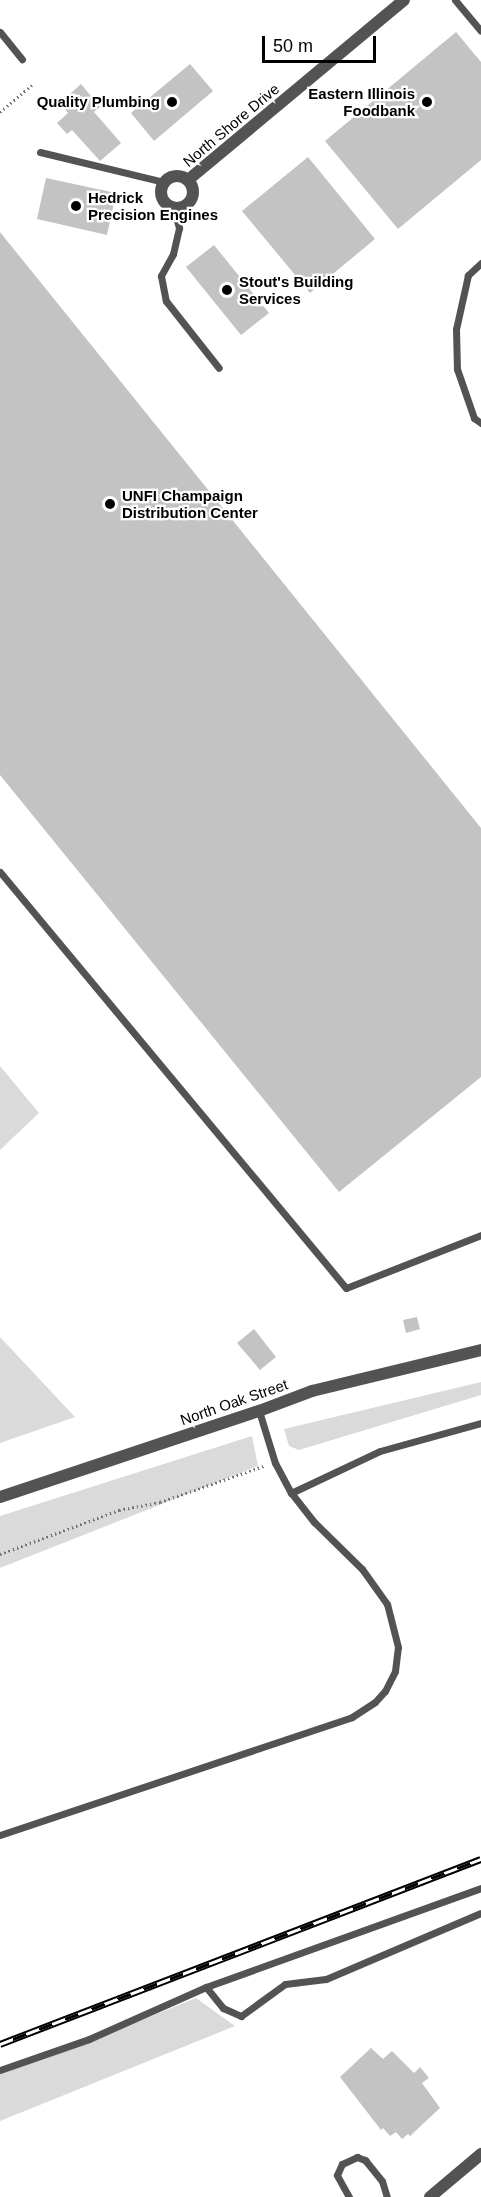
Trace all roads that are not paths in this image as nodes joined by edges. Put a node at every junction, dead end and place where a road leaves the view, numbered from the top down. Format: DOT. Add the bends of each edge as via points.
graph roads {
  1 [pos="404,0"];
  2 [pos="455,0"];
  3 [pos="481,31"];
  4 [pos="0,32"];
  5 [pos="22,59"];
  6 [pos="40,153"];
  7 [pos="188,180"];
  8 [pos="164,182"];
  9 [pos="173,207"];
  10 [pos="481,263"];
  11 [pos="219,368"];
  12 [pos="481,423"];
  13 [pos="0,872"];
  14 [pos="481,1235"];
  15 [pos="481,1350"];
  16 [pos="260,1412"];
  17 [pos="481,1423"];
  18 [pos="291,1493"];
  19 [pos="0,1497"];
  20 [pos="0,1835"];
  21 [pos="481,1888"];
  22 [pos="481,1913"];
  23 [pos="206,1987"];
  24 [pos="0,2070"];
  25 [pos="481,2154"];
  26 [pos="349,2197"];
  27 [pos="387,2197"];
  28 [pos="430,2197"];
  1 -- 7 [label="street, North Shore Drive"];
  2 -- 3 [label="lane"];
  4 -- 5 [label="lane"];
  6 -- 8 [label="lane"];
  7 -- 8 [label="street, North Shore Drive" via="178,176"];
  7 -- 9 [label="street, North Shore Drive" via="193,189 191,200 184,207"];
  8 -- 9 [label="street" via="162,197"];
  9 -- 11 [label="lane" via="179,228 173,254 161,276 166,301"];
  10 -- 12 [label="lane" via="468,275 456,329 457,369 474,418"];
  13 -- 14 [label="lane" via="346,1287"];
  15 -- 16 [label="street, North Oak Street" via="312,1391"];
  16 -- 18 [label="lane" via="274,1463"];
  16 -- 19 [label="street, North Oak Street"];
  17 -- 18 [label="lane" via="380,1451"];
  18 -- 20 [label="lane" via="362,1569 387,1604 398,1647 395,1671 385,1691 352,1717"];
  21 -- 23 [label="lane"];
  22 -- 23 [label="lane" via="326,1979 285,1984 242,2016 223,2008"];
  23 -- 24 [label="lane" via="89,2039"];
  25 -- 28 [label="street"];
  26 -- 27 [label="lane" via="337,2175 342,2164 357,2157 365,2160 382,2181"];
}
